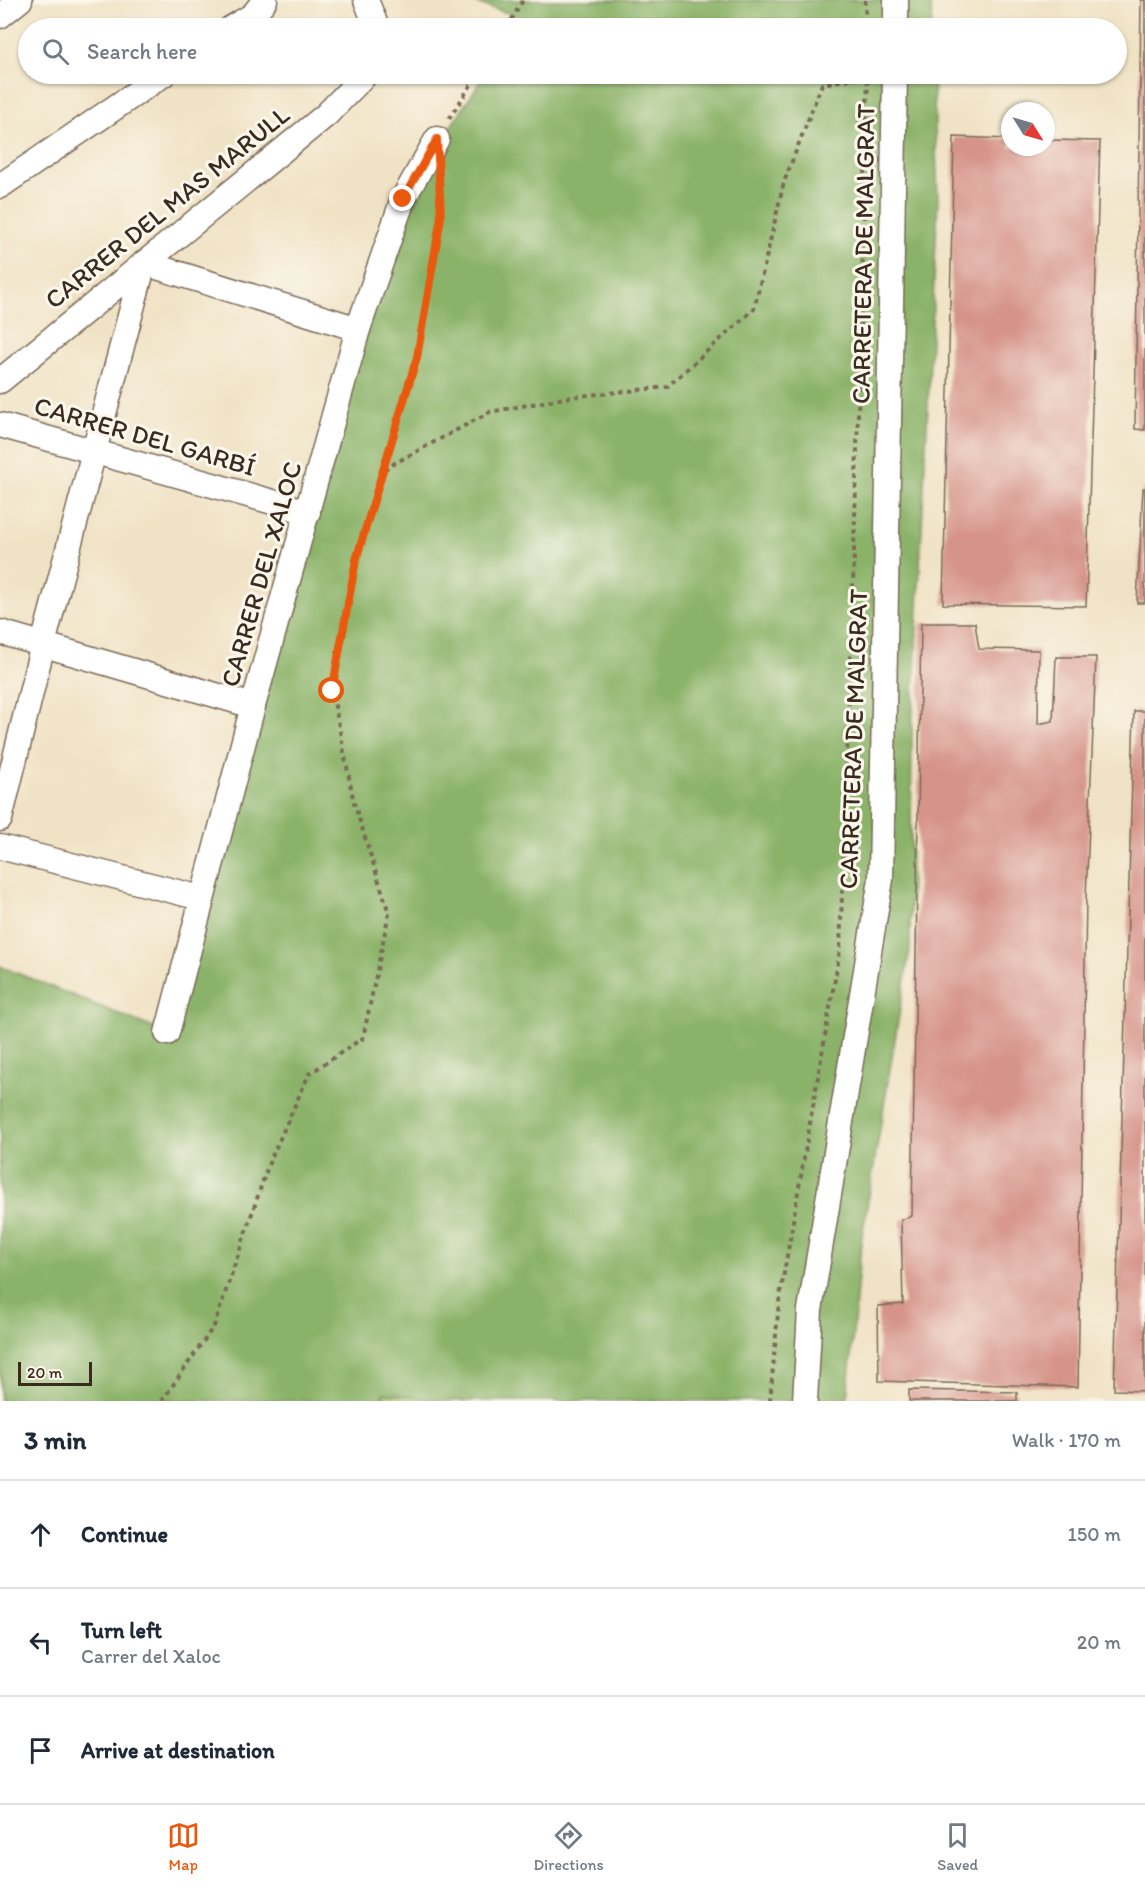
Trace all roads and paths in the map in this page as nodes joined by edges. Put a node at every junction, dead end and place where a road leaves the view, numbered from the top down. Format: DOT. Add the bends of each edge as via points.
graph roads {
  1 [pos="20,0"];
  2 [pos="264,0"];
  3 [pos="366,0"];
  4 [pos="523,0"];
  5 [pos="865,0"];
  6 [pos="896,0"];
  7 [pos="0,16"];
  8 [pos="248,18"];
  9 [pos="373,18"];
  10 [pos="513,18"];
  11 [pos="866,18"];
  12 [pos="896,18"];
  13 [pos="149,84"];
  14 [pos="356,84"];
  15 [pos="472,84"];
  16 [pos="822,84"];
  17 [pos="868,84"];
  18 [pos="895,84"];
  19 [pos="437,139"];
  20 [pos="439,183"];
  21 [pos="0,186"];
  22 [pos="144,263"];
  23 [pos="358,329"];
  24 [pos="0,381"];
  25 [pos="0,425"];
  26 [pos="93,452"];
  27 [pos="384,469"];
  28 [pos="308,512"];
  29 [pos="0,632"];
  30 [pos="43,644"];
  31 [pos="253,706"];
  32 [pos="0,819"];
  33 [pos="0,847"];
  34 [pos="201,898"];
  35 [pos="167,1033"];
  36 [pos="162,1401"];
  37 [pos="770,1401"];
  38 [pos="806,1401"];
  1 -- 7 [label="street"];
  2 -- 8 [label="street"];
  3 -- 9 [label="street"];
  4 -- 10 [label="path"];
  5 -- 11 [label="path"];
  6 -- 12 [label="street"];
  13 -- 21 [label="street"];
  14 -- 22 [label="street, CARRER DEL MAS MARULL" via="326,115"];
  15 -- 19 [label="path"];
  16 -- 27 [label="path" via="784,182 754,309 667,387 570,397 490,412"];
  17 -- 37 [label="path" via="840,950 779,1302"];
  18 -- 38 [label="street, CARRETERA DE MALGRAT" via="881,879 810,1310"];
  19 -- 23 [label="street, CARRER DEL XALOC" via="403,199"];
  20 -- 27 [label="path" via="441,217 417,357"];
  22 -- 23 [label="street"];
  22 -- 24 [label="street, CARRER DEL MAS MARULL"];
  22 -- 26 [label="street"];
  23 -- 28 [label="street, CARRER DEL XALOC"];
  25 -- 26 [label="street, CARRER DEL GARBÍ"];
  26 -- 28 [label="street, CARRER DEL GARBÍ"];
  26 -- 30 [label="street"];
  27 -- 36 [label="path" via="356,560 332,691 354,802 389,913 363,1038 309,1074 269,1163 214,1326"];
  28 -- 31 [label="street, CARRER DEL XALOC"];
  29 -- 30 [label="street"];
  30 -- 31 [label="street"];
  30 -- 32 [label="street"];
  31 -- 34 [label="street, CARRER DEL XALOC"];
  33 -- 34 [label="street"];
  34 -- 35 [label="street, CARRER DEL XALOC"];
}
